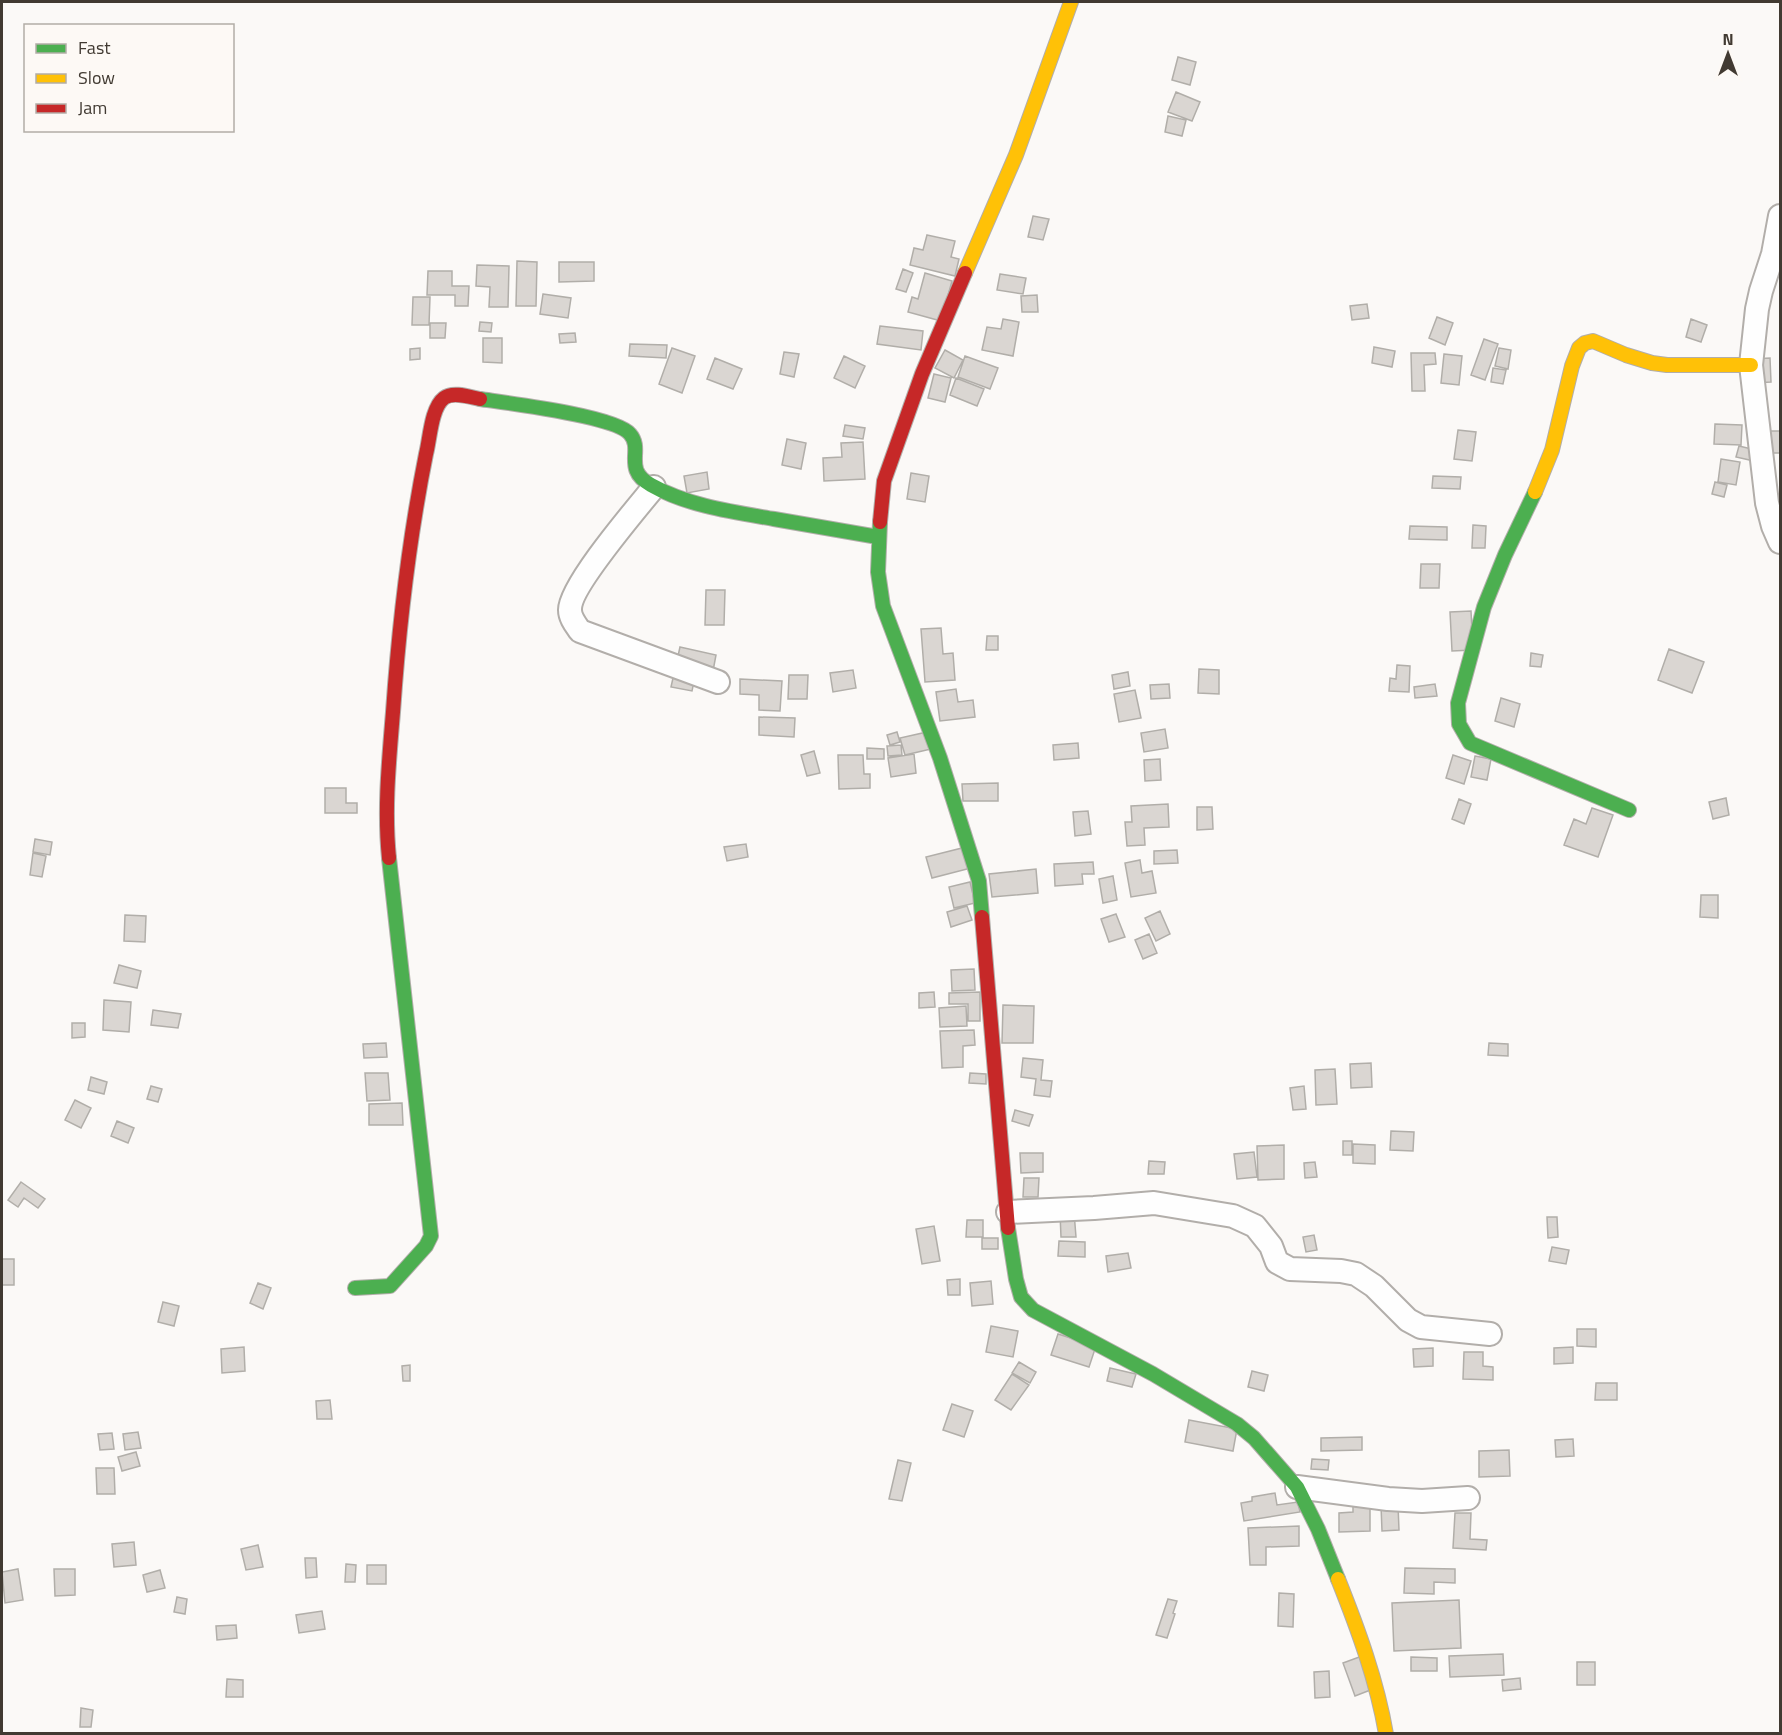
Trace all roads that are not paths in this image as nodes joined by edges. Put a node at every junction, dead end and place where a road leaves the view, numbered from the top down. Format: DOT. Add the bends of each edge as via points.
graph roads {
  1 [pos="1071,2"];
  2 [pos="1780,216"];
  3 [pos="1751,365"];
  4 [pos="654,487"];
  5 [pos="878,537"];
  6 [pos="1780,542"];
  7 [pos="718,682"];
  8 [pos="1629,810"];
  9 [pos="1008,1212"];
  10 [pos="355,1288"];
  11 [pos="1490,1334"];
  12 [pos="1298,1487"];
  13 [pos="1468,1497"];
  14 [pos="1386,1734"];
  1 -- 5 [label="street" via="1004,185 922,374 884,481"];
  2 -- 3 [label="street" via="1757,309"];
  3 -- 6 [label="street" via="1767,503"];
  3 -- 8 [label="street" via="1667,365 1593,342 1579,348 1541,480 1484,607 1458,703 1460,731 1470,742"];
  4 -- 5 [label="street" via="732,512"];
  4 -- 7 [label="street" via="582,581 570,610 580,631"];
  4 -- 10 [label="street" via="638,475 633,439 622,427 456,395 447,396 438,408 419,482 405,564 386,803 431,1236 390,1286"];
  5 -- 9 [label="street" via="878,572 884,606 940,758 979,881"];
  9 -- 11 [label="street" via="1154,1203 1233,1216 1256,1226 1277,1262 1290,1269 1356,1274 1420,1327"];
  9 -- 12 [label="street" via="1016,1279 1021,1297 1033,1310 1238,1424"];
  12 -- 13 [label="street" via="1388,1499"];
  12 -- 14 [label="street" via="1352,1613 1380,1700"];
}
